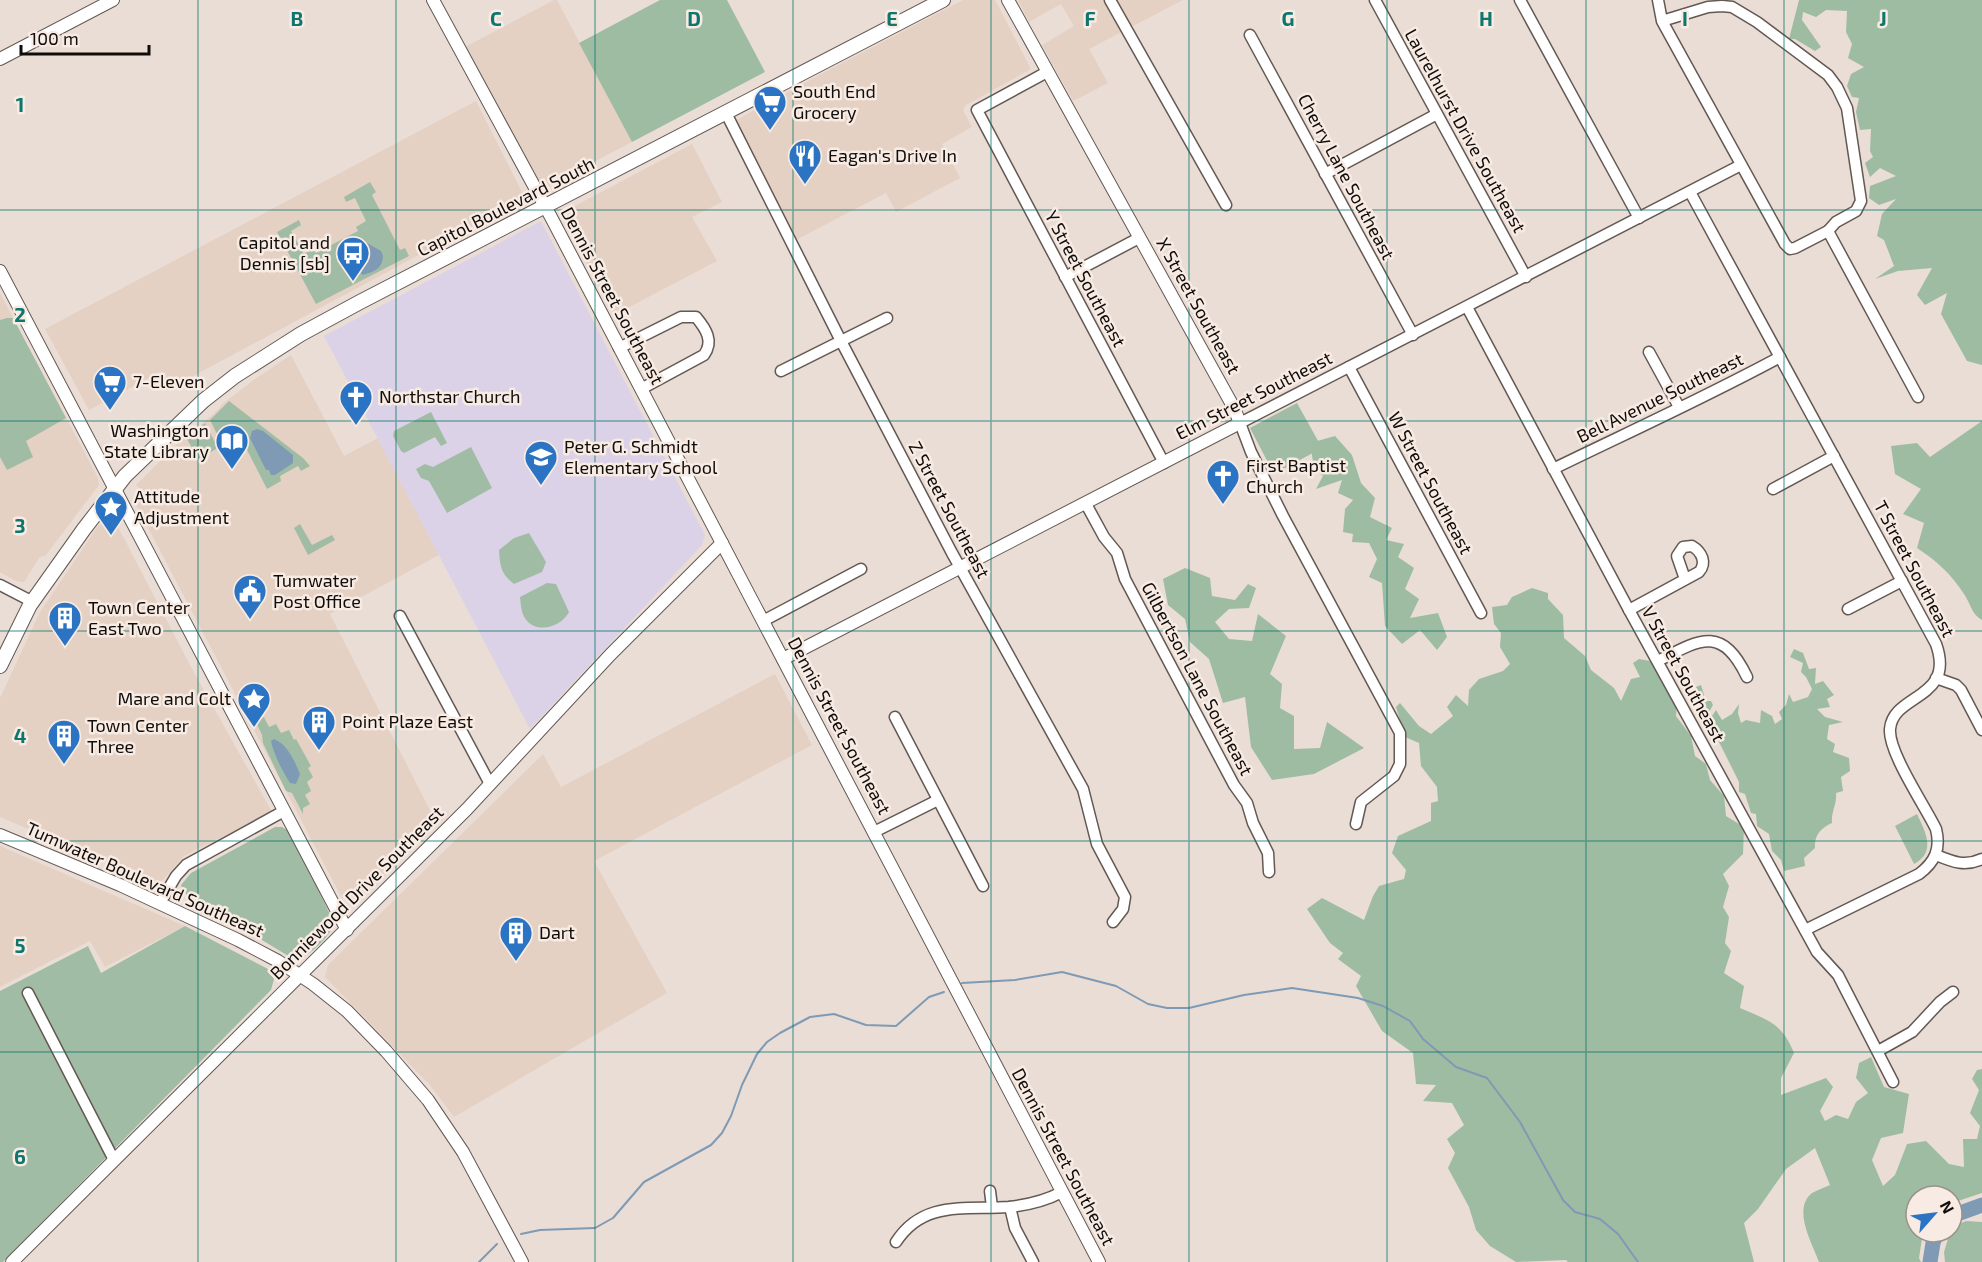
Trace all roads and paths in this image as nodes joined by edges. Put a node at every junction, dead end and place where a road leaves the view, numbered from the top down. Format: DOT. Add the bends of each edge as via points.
graph roads {
  1 [pos="113,0"];
  2 [pos="433,0"];
  3 [pos="943,0"];
  4 [pos="1008,0"];
  5 [pos="1110,0"];
  6 [pos="1375,0"];
  7 [pos="1520,0"];
  8 [pos="1658,0"];
  9 [pos="1662,21"];
  10 [pos="1250,35"];
  11 [pos="0,59"];
  12 [pos="1047,72"];
  13 [pos="726,113"];
  14 [pos="1437,114"];
  15 [pos="1741,165"];
  16 [pos="1326,174"];
  17 [pos="1690,192"];
  18 [pos="1226,205"];
  19 [pos="545,207"];
  20 [pos="1639,218"];
  21 [pos="1828,231"];
  22 [pos="1139,238"];
  23 [pos="0,271"];
  24 [pos="1065,277"];
  25 [pos="1526,277"];
  26 [pos="1467,307"];
  27 [pos="887,318"];
  28 [pos="1413,335"];
  29 [pos="841,340"];
  30 [pos="619,348"];
  31 [pos="1649,352"];
  32 [pos="1780,357"];
  33 [pos="1349,367"];
  34 [pos="781,371"];
  35 [pos="641,389"];
  36 [pos="1918,397"];
  37 [pos="1679,407"];
  38 [pos="1240,423"];
  39 [pos="1834,456"];
  40 [pos="1164,463"];
  41 [pos="1553,469"];
  42 [pos="115,488"];
  43 [pos="1773,489"];
  44 [pos="1086,504"];
  45 [pos="722,543"];
  46 [pos="961,568"];
  47 [pos="861,569"];
  48 [pos="1685,579"];
  49 [pos="1902,581"];
  50 [pos="0,585"];
  51 [pos="33,602"];
  52 [pos="1848,609"];
  53 [pos="1629,610"];
  54 [pos="1481,614"];
  55 [pos="400,616"];
  56 [pos="763,621"];
  57 [pos="783,659"];
  58 [pos="1658,661"];
  59 [pos="0,666"];
  60 [pos="1748,677"];
  61 [pos="1936,678"];
  62 [pos="894,717"];
  63 [pos="1982,729"];
  64 [pos="490,784"];
  65 [pos="938,800"];
  66 [pos="284,811"];
  67 [pos="1356,824"];
  68 [pos="874,832"];
  69 [pos="0,835"];
  70 [pos="1936,855"];
  71 [pos="1982,858"];
  72 [pos="1269,872"];
  73 [pos="983,886"];
  74 [pos="160,903"];
  75 [pos="1113,922"];
  76 [pos="347,930"];
  77 [pos="1805,930"];
  78 [pos="301,975"];
  79 [pos="1953,992"];
  80 [pos="28,993"];
  81 [pos="1878,1051"];
  82 [pos="1893,1082"];
  83 [pos="114,1160"];
  84 [pos="990,1191"];
  85 [pos="1062,1192"];
  86 [pos="992,1207"];
  87 [pos="1010,1207"];
  88 [pos="896,1242"];
  89 [pos="12,1262"];
  90 [pos="522,1262"];
  91 [pos="1033,1262"];
  92 [pos="1099,1262"];
  1 -- 11 [label="street"];
  2 -- 19 [label="street, Dennis Street Southeast"];
  3 -- 13 [label="main road, Capitol Boulevard South"];
  4 -- 12 [label="street, X Street Southeast"];
  5 -- 18 [label="street"];
  6 -- 14 [label="street, Laurelhurst Drive Southeast"];
  7 -- 20 [label="street"];
  8 -- 9 [label="street"];
  9 -- 15 [label="street"];
  9 -- 21 [label="street" via="1707,8 1732,7 1828,75 1846,108 1861,201 1856,212"];
  10 -- 16 [label="street, Cherry Lane Southeast"];
  12 -- 22 [label="street, X Street Southeast"];
  12 -- 24 [label="street, Y Street Southeast" via="977,110"];
  13 -- 19 [label="main road, Capitol Boulevard South"];
  13 -- 29 [label="street, Z Street Southeast"];
  14 -- 16 [label="street"];
  14 -- 25 [label="street, Laurelhurst Drive Southeast"];
  15 -- 17 [label="street, Elm Street Southeast"];
  15 -- 21 [label="street" via="1790,249"];
  16 -- 28 [label="street, Cherry Lane Southeast"];
  17 -- 20 [label="street, Elm Street Southeast"];
  17 -- 32 [label="street, T Street Southeast"];
  19 -- 30 [label="street, Dennis Street Southeast"];
  19 -- 42 [label="main road, Capitol Boulevard South" via="360,302 256,362 203,401"];
  20 -- 25 [label="street, Elm Street Southeast"];
  21 -- 36 [label="street"];
  22 -- 24 [label="street"];
  22 -- 38 [label="street, X Street Southeast"];
  23 -- 42 [label="street"];
  24 -- 40 [label="street, Y Street Southeast"];
  25 -- 26 [label="street, Elm Street Southeast"];
  26 -- 28 [label="street, Elm Street Southeast"];
  26 -- 41 [label="street, V Street Southeast"];
  27 -- 29 [label="street"];
  28 -- 33 [label="street, Elm Street Southeast"];
  29 -- 34 [label="street"];
  29 -- 46 [label="street, Z Street Southeast"];
  30 -- 35 [label="street, Dennis Street Southeast"];
  30 -- 35 [label="street" via="689,315 696,317 706,332 710,341 704,355"];
  31 -- 37 [label="street"];
  32 -- 37 [label="street, Bell Avenue Southeast"];
  32 -- 39 [label="street, T Street Southeast"];
  33 -- 38 [label="street, Elm Street Southeast"];
  33 -- 54 [label="street, W Street Southeast"];
  35 -- 45 [label="street, Dennis Street Southeast"];
  37 -- 41 [label="street, Bell Avenue Southeast"];
  38 -- 40 [label="street, Elm Street Southeast"];
  38 -- 67 [label="street, X Street Southeast" via="1283,516 1400,733 1400,764 1394,776 1361,802"];
  39 -- 43 [label="street"];
  39 -- 49 [label="street, T Street Southeast"];
  40 -- 44 [label="street, Elm Street Southeast"];
  41 -- 53 [label="street, V Street Southeast"];
  42 -- 51 [label="main road, Capitol Boulevard South"];
  42 -- 66 [label="street"];
  44 -- 46 [label="street, Elm Street Southeast"];
  44 -- 72 [label="street, Gilbertson Lane Southeast" via="1117,553 1125,579 1246,803 1268,853"];
  45 -- 56 [label="street, Dennis Street Southeast"];
  45 -- 64 [label="street, Bonniewood Drive Southeast"];
  46 -- 57 [label="street, Elm Street Southeast"];
  46 -- 75 [label="street, Z Street Southeast" via="1083,789 1097,844 1125,897 1123,909"];
  47 -- 56 [label="street"];
  48 -- 53 [label="street"];
  49 -- 52 [label="street"];
  49 -- 61 [label="street, T Street Southeast" via="1936,644 1940,661"];
  50 -- 51 [label="street"];
  51 -- 59 [label="main road, Capitol Boulevard South"];
  53 -- 58 [label="street, V Street Southeast"];
  55 -- 64 [label="street"];
  56 -- 57 [label="street, Dennis Street Southeast"];
  57 -- 68 [label="street, Dennis Street Southeast"];
  58 -- 60 [label="street" via="1695,642 1713,642 1735,655"];
  58 -- 77 [label="street, V Street Southeast"];
  61 -- 63 [label="street" via="1961,690"];
  61 -- 70 [label="street" via="1928,690 1897,712 1890,728 1893,749 1936,829"];
  62 -- 65 [label="street"];
  64 -- 76 [label="street, Bonniewood Drive Southeast"];
  65 -- 68 [label="street"];
  65 -- 73 [label="street"];
  66 -- 74 [label="street" via="186,866"];
  66 -- 76 [label="street"];
  68 -- 85 [label="street, Dennis Street Southeast"];
  69 -- 74 [label="street, Tumwater Boulevard Southeast"];
  70 -- 71 [label="street" via="1964,864"];
  70 -- 77 [label="street" via="1918,874"];
  74 -- 78 [label="street, Tumwater Boulevard Southeast"];
  76 -- 78 [label="street, Bonniewood Drive Southeast"];
  77 -- 81 [label="street, V Street Southeast" via="1817,952 1838,975"];
  78 -- 83 [label="street, Bonniewood Drive Southeast"];
  78 -- 90 [label="street, Tumwater Boulevard Southeast" via="355,1019 428,1100 473,1169"];
  79 -- 81 [label="street" via="1912,1032"];
  80 -- 83 [label="street"];
  81 -- 82 [label="street, V Street Southeast"];
  83 -- 89 [label="street, Bonniewood Drive Southeast"];
  84 -- 86 [label="street"];
  85 -- 87 [label="street" via="1037,1203"];
  85 -- 92 [label="street, Dennis Street Southeast"];
  86 -- 87 [label="street"];
  86 -- 88 [label="street" via="931,1213 909,1225"];
  87 -- 91 [label="street" via="1015,1228"];
}
